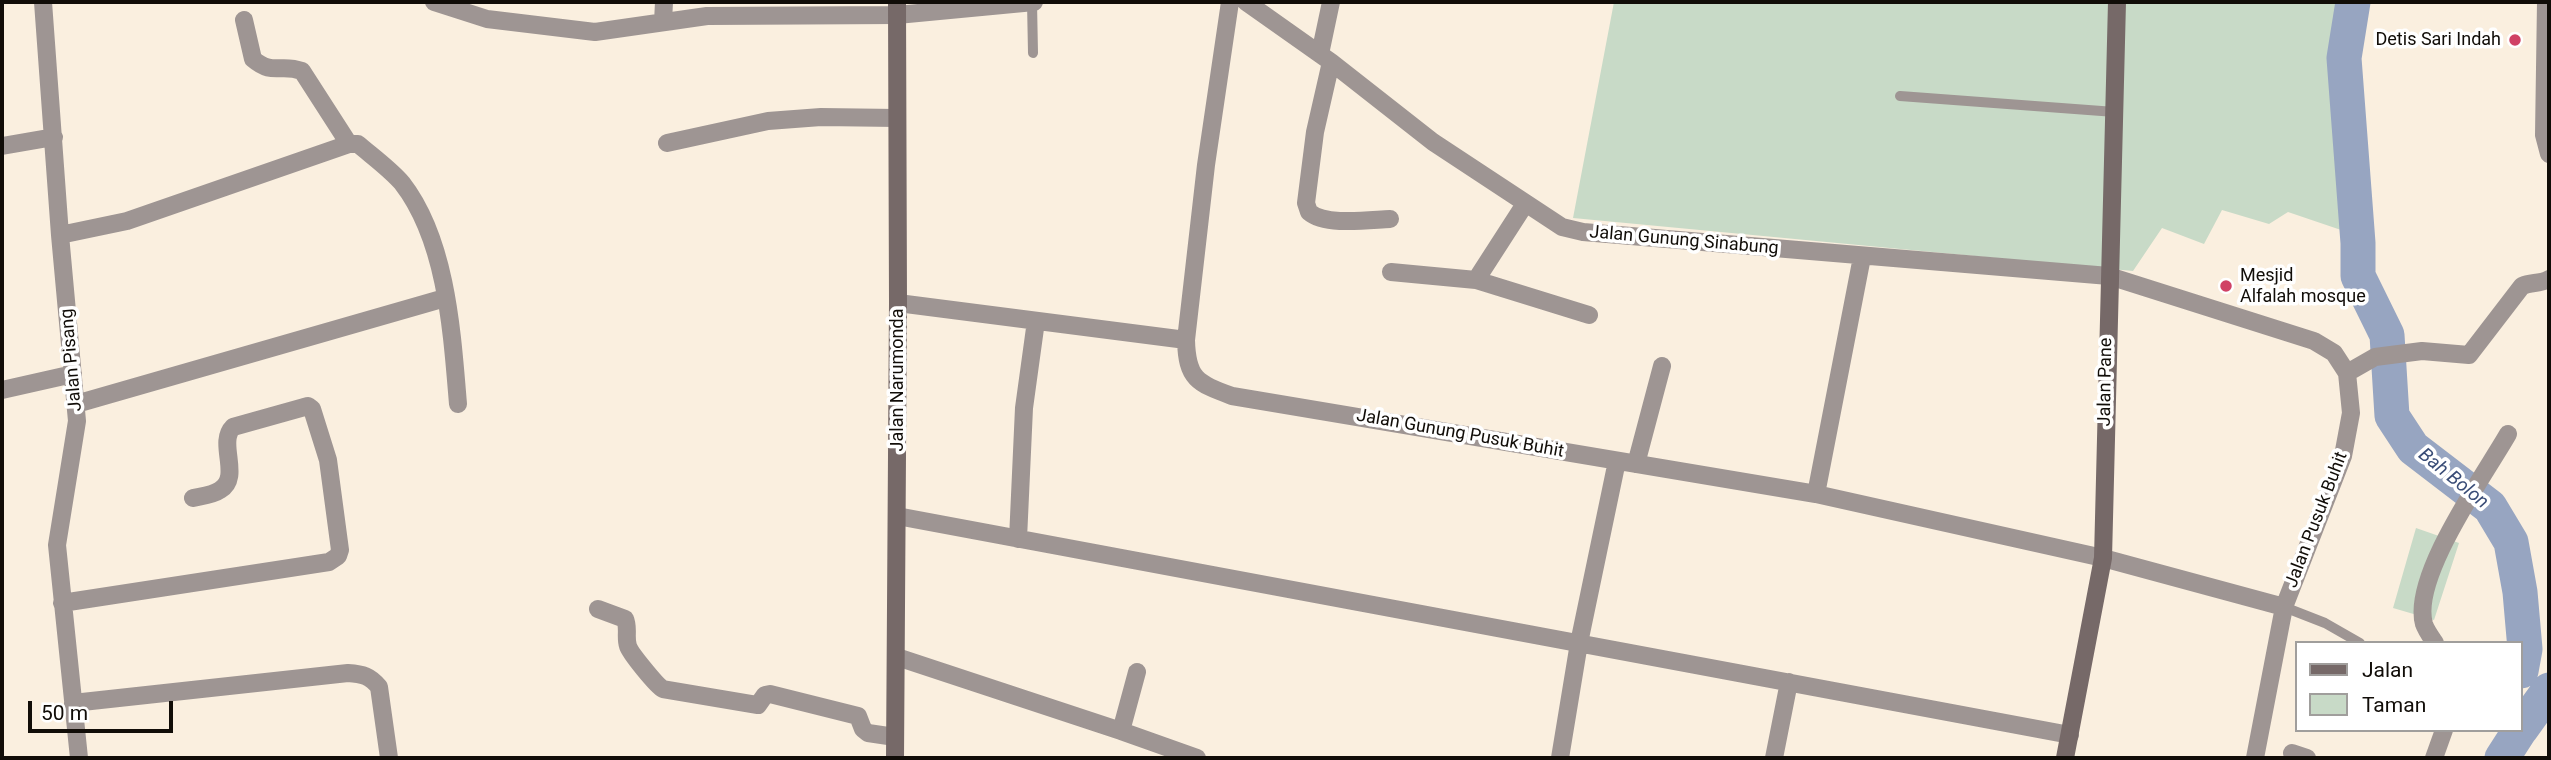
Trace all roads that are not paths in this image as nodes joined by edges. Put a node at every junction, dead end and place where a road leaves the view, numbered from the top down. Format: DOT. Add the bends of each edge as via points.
graph roads {
  1 [pos="43,2"];
  2 [pos="434,2"];
  3 [pos="664,2"];
  4 [pos="1033,2"];
  5 [pos="1230,2"];
  6 [pos="1246,2"];
  7 [pos="1331,2"];
  8 [pos="2117,2"];
  9 [pos="2546,2"];
  10 [pos="897,8"];
  11 [pos="488,10"];
  12 [pos="244,20"];
  13 [pos="663,22"];
  14 [pos="1033,53"];
  15 [pos="1326,58"];
  16 [pos="1900,96"];
  17 [pos="2115,112"];
  18 [pos="897,118"];
  19 [pos="54,137"];
  20 [pos="667,143"];
  21 [pos="349,144"];
  22 [pos="2,146"];
  23 [pos="2549,154"];
  24 [pos="1525,204"];
  25 [pos="1390,219"];
  26 [pos="60,235"];
  27 [pos="1862,257"];
  28 [pos="1391,272"];
  29 [pos="2109,276"];
  30 [pos="2549,279"];
  31 [pos="1476,280"];
  32 [pos="445,298"];
  33 [pos="898,303"];
  34 [pos="1589,315"];
  35 [pos="1036,321"];
  36 [pos="1186,340"];
  37 [pos="1662,366"];
  38 [pos="2347,373"];
  39 [pos="73,374"];
  40 [pos="2,390"];
  41 [pos="76,404"];
  42 [pos="458,404"];
  43 [pos="2508,434"];
  44 [pos="1617,461"];
  45 [pos="1636,464"];
  46 [pos="1816,495"];
  47 [pos="193,498"];
  48 [pos="897,516"];
  49 [pos="1018,539"];
  50 [pos="2103,558"];
  51 [pos="62,603"];
  52 [pos="2284,607"];
  53 [pos="598,609"];
  54 [pos="2356,641"];
  55 [pos="2434,641"];
  56 [pos="1579,643"];
  57 [pos="897,657"];
  58 [pos="1137,672"];
  59 [pos="1789,682"];
  60 [pos="73,703"];
  61 [pos="1121,731"];
  62 [pos="2443,732"];
  63 [pos="2070,735"];
  64 [pos="895,737"];
  65 [pos="79,758"];
  66 [pos="389,758"];
  67 [pos="895,758"];
  68 [pos="1197,758"];
  69 [pos="1560,758"];
  70 [pos="1774,758"];
  71 [pos="2065,758"];
  72 [pos="2255,758"];
  73 [pos="2434,758"];
  1 -- 19 [label="street, Jalan Pisang"];
  2 -- 11 [label="street"];
  3 -- 13 [label="street"];
  4 -- 10 [label="street"];
  4 -- 14 [label="lane"];
  5 -- 36 [label="street, Jalan Gunung Pusuk Buhit"];
  6 -- 15 [label="street, Jalan Gunung Sinabung"];
  7 -- 15 [label="street"];
  8 -- 17 [label="street, Jalan Pane"];
  9 -- 23 [label="street" via="2544,135"];
  10 -- 13 [label="street"];
  10 -- 18 [label="street, Jalan Narumonda"];
  11 -- 13 [label="street" via="595,32"];
  12 -- 21 [label="street" via="253,59 267,69 302,71"];
  15 -- 24 [label="street, Jalan Gunung Sinabung" via="1433,142"];
  15 -- 25 [label="street" via="1309,212 1350,221"];
  16 -- 17 [label="lane"];
  17 -- 29 [label="street, Jalan Pane"];
  18 -- 20 [label="street" via="768,121"];
  18 -- 33 [label="street, Jalan Narumonda"];
  19 -- 22 [label="street"];
  19 -- 26 [label="street, Jalan Pisang"];
  21 -- 26 [label="street" via="127,221"];
  21 -- 32 [label="street" via="358,144 401,182 424,218"];
  24 -- 27 [label="street, Jalan Gunung Sinabung" via="1562,227 1583,232"];
  24 -- 31 [label="street"];
  26 -- 39 [label="street, Jalan Pisang"];
  27 -- 29 [label="street, Jalan Gunung Sinabung"];
  27 -- 46 [label="street"];
  28 -- 31 [label="street"];
  29 -- 38 [label="street" via="2314,341 2334,353"];
  29 -- 50 [label="street, Jalan Pane"];
  30 -- 38 [label="street" via="2522,286 2469,355 2423,351 2375,357"];
  31 -- 34 [label="street"];
  32 -- 41 [label="street"];
  32 -- 42 [label="street"];
  33 -- 35 [label="street"];
  33 -- 48 [label="street, Jalan Narumonda"];
  35 -- 36 [label="street"];
  35 -- 49 [label="street" via="1024,408"];
  36 -- 44 [label="street, Jalan Gunung Pusuk Buhit" via="1191,372 1203,386 1232,396"];
  37 -- 45 [label="street"];
  38 -- 52 [label="street, Jalan Pusuk Buhit" via="2351,413 2343,456"];
  39 -- 40 [label="street"];
  39 -- 41 [label="street, Jalan Pisang"];
  41 -- 51 [label="street, Jalan Pisang" via="57,545"];
  43 -- 55 [label="street" via="2442,545 2424,599 2424,623"];
  44 -- 45 [label="street, Jalan Gunung Pusuk Buhit"];
  44 -- 56 [label="street"];
  45 -- 46 [label="street, Jalan Gunung Pusuk Buhit"];
  46 -- 50 [label="street, Jalan Gunung Pusuk Buhit"];
  47 -- 51 [label="street" via="219,491 229,480 226,438 233,427 308,406 328,460 338,556 329,562"];
  48 -- 49 [label="street"];
  48 -- 57 [label="street, Jalan Narumonda"];
  49 -- 56 [label="street"];
  50 -- 52 [label="street, Jalan Gunung Pusuk Buhit"];
  50 -- 63 [label="street, Jalan Pane"];
  51 -- 60 [label="street, Jalan Pisang"];
  52 -- 54 [label="lane"];
  52 -- 72 [label="street, Jalan Pusuk Buhit"];
  53 -- 64 [label="street" via="625,619 631,652 663,689 758,705 770,694 858,716 868,733"];
  56 -- 59 [label="street"];
  56 -- 69 [label="street"];
  57 -- 61 [label="street"];
  57 -- 64 [label="street, Jalan Narumonda"];
  58 -- 61 [label="street"];
  59 -- 63 [label="street"];
  59 -- 70 [label="street"];
  60 -- 65 [label="street, Jalan Pisang"];
  60 -- 66 [label="street" via="363,674 379,687"];
  61 -- 68 [label="street"];
  62 -- 73 [label="street"];
  63 -- 71 [label="street, Jalan Pane"];
  64 -- 67 [label="street, Jalan Narumonda"];
}
